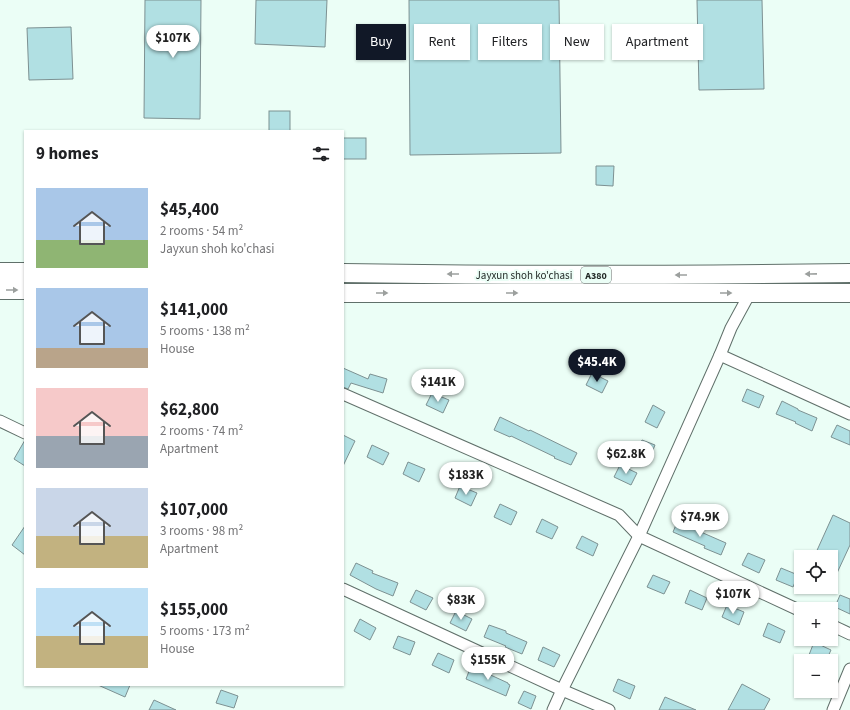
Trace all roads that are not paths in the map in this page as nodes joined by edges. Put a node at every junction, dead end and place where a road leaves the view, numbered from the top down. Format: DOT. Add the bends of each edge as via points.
graph roads {
  1 [pos="0,272"];
  2 [pos="24,272"];
  3 [pos="344,273"];
  4 [pos="850,273"];
  5 [pos="0,290"];
  6 [pos="24,290"];
  7 [pos="344,293"];
  8 [pos="750,293"];
  9 [pos="850,293"];
  10 [pos="720,355"];
  11 [pos="344,394"];
  12 [pos="850,414"];
  13 [pos="0,422"];
  14 [pos="24,433"];
  15 [pos="639,536"];
  16 [pos="344,590"];
  17 [pos="794,608"];
  18 [pos="838,628"];
  19 [pos="850,634"];
  20 [pos="850,669"];
  21 [pos="562,690"];
  22 [pos="553,710"];
  23 [pos="609,710"];
  24 [pos="833,710"];
  1 -- 2 [label="highway"];
  4 -- 3 [label="highway, Jayxun shoh ko'chasi / A380, one-way"];
  5 -- 6 [label="highway, one-way"];
  7 -- 8 [label="highway, Jayxun shoh ko'chasi / A380, one-way"];
  8 -- 9 [label="highway, Jayxun shoh ko'chasi / A380"];
  8 -- 10 [label="street"];
  10 -- 12 [label="street"];
  10 -- 15 [label="street"];
  11 -- 15 [label="street" via="619,515"];
  13 -- 14 [label="street"];
  15 -- 17 [label="street"];
  15 -- 21 [label="street"];
  16 -- 21 [label="street"];
  18 -- 19 [label="street"];
  20 -- 24 [label="street"];
  21 -- 22 [label="street"];
  21 -- 23 [label="street"];
}
